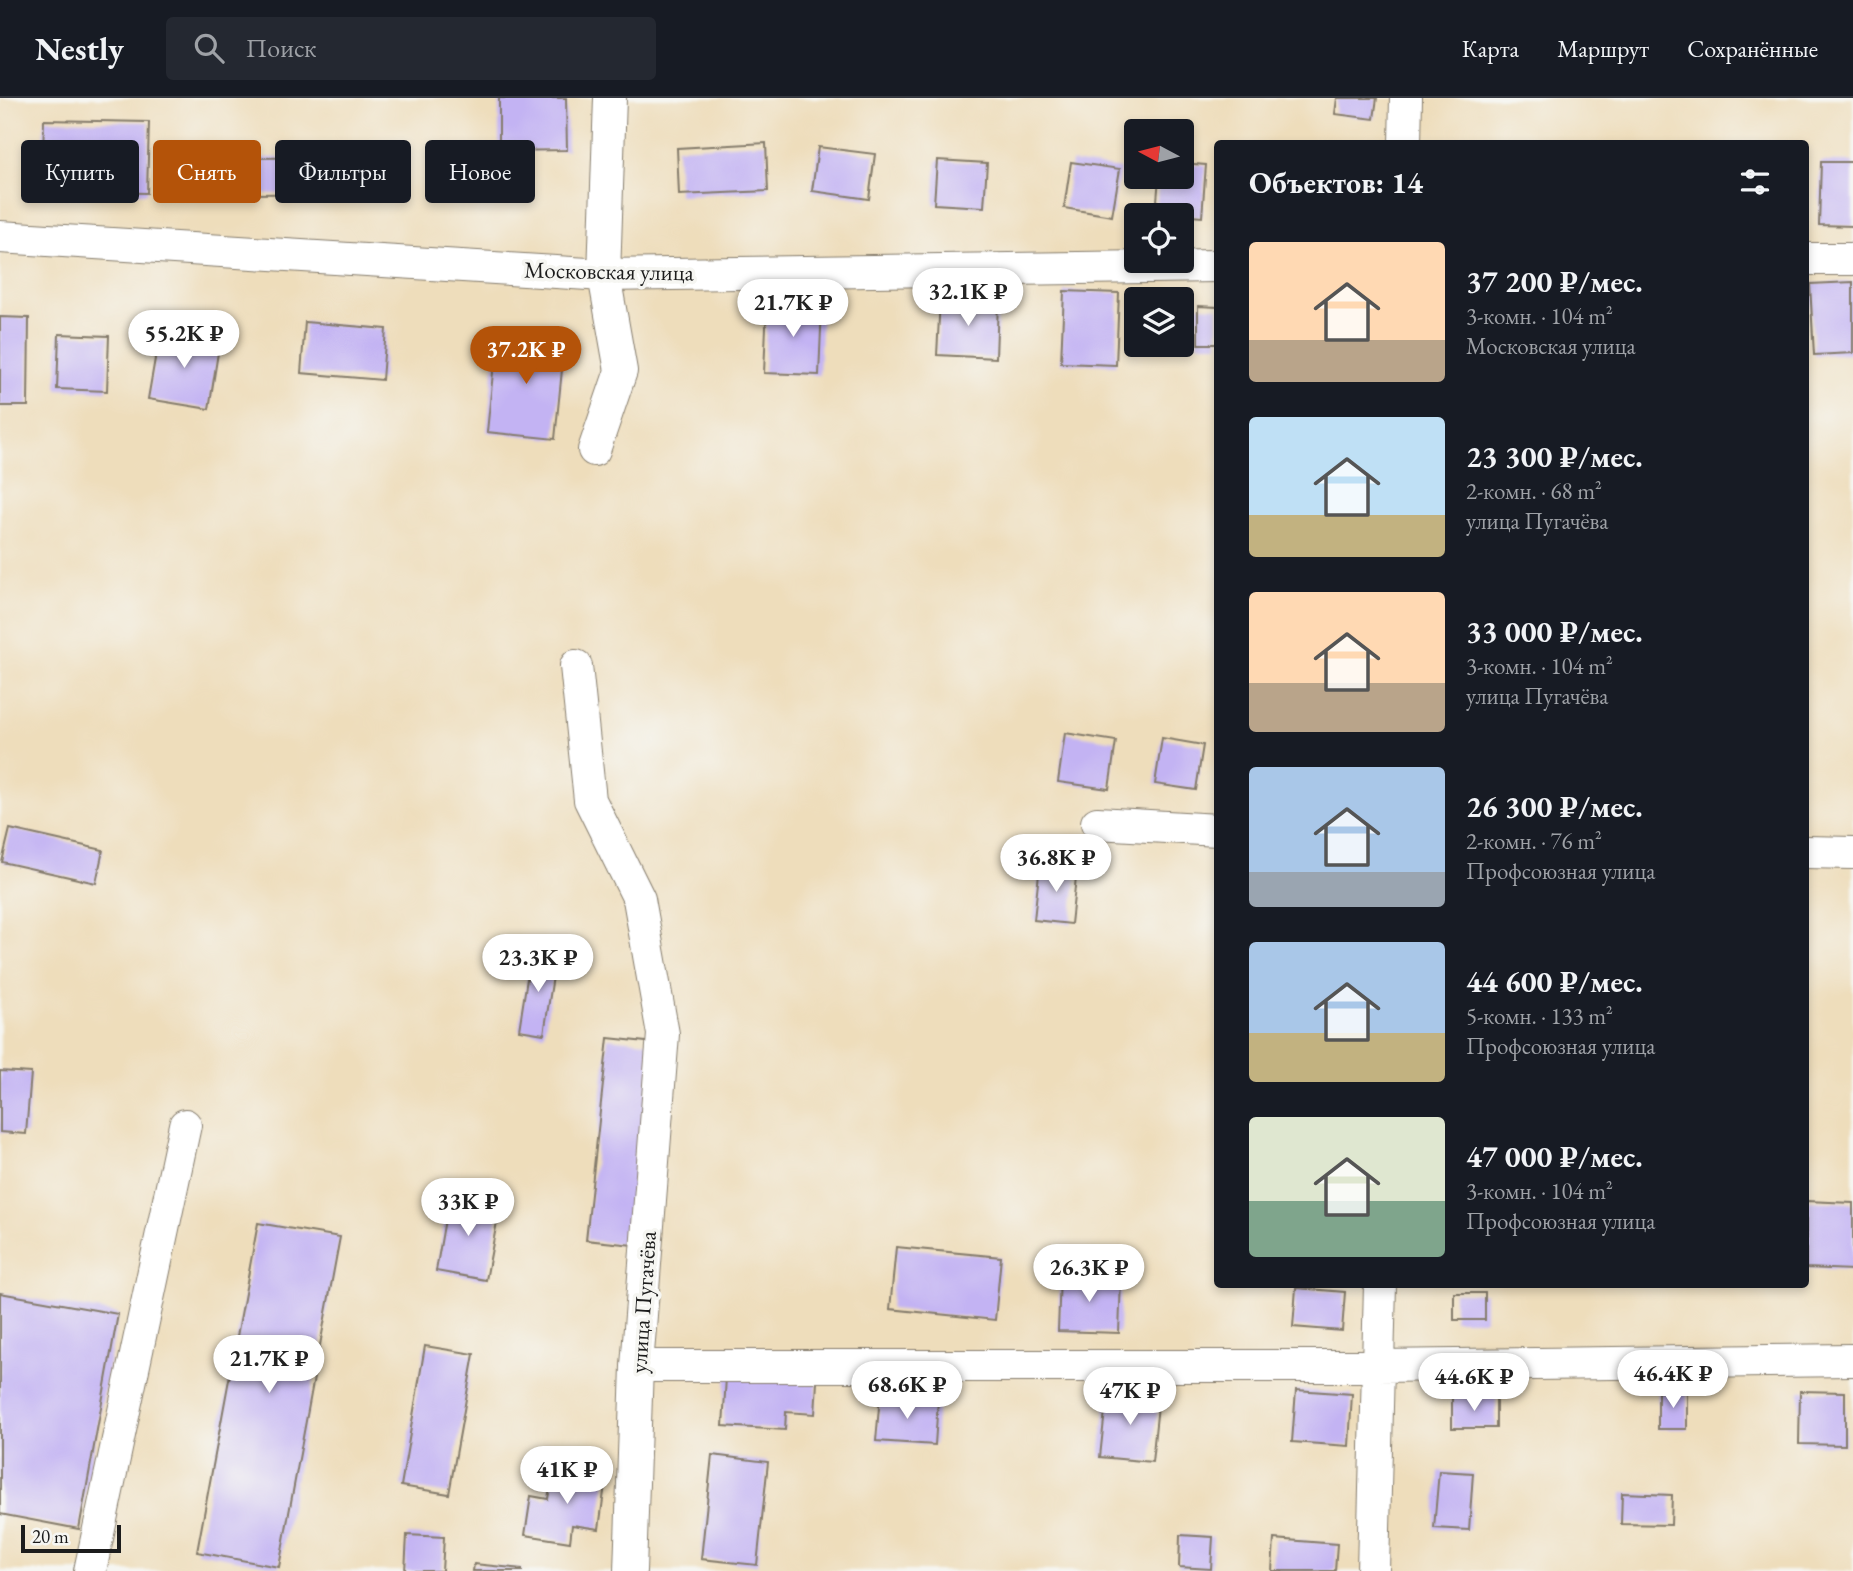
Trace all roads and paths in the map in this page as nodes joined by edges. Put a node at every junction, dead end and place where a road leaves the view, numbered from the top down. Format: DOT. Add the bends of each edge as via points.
graph roads {
  1 [pos="610,98"];
  2 [pos="1406,98"];
  3 [pos="1405,140"];
  4 [pos="0,237"];
  5 [pos="1809,259"];
  6 [pos="1853,259"];
  7 [pos="1214,266"];
  8 [pos="604,275"];
  9 [pos="594,450"];
  10 [pos="576,666"];
  11 [pos="1097,823"];
  12 [pos="1214,830"];
  13 [pos="1809,852"];
  14 [pos="1853,853"];
  15 [pos="185,1125"];
  16 [pos="1380,1288"];
  17 [pos="1853,1360"];
  18 [pos="637,1366"];
  19 [pos="1378,1366"];
  20 [pos="90,1571"];
  21 [pos="630,1571"];
  22 [pos="1373,1571"];
  1 -- 8 [label="street"];
  2 -- 3 [label="street"];
  4 -- 8 [label="street, Московская улица"];
  5 -- 6 [label="street"];
  7 -- 8 [label="street, Московская улица"];
  8 -- 9 [label="street" via="621,371"];
  10 -- 18 [label="street, улица Пугачёва" via="590,800 639,899 663,1034"];
  11 -- 12 [label="street"];
  13 -- 14 [label="street"];
  15 -- 20 [label="street"];
  16 -- 19 [label="street"];
  17 -- 19 [label="street"];
  18 -- 19 [label="street"];
  18 -- 21 [label="street, улица Пугачёва"];
  19 -- 22 [label="street"];
}
